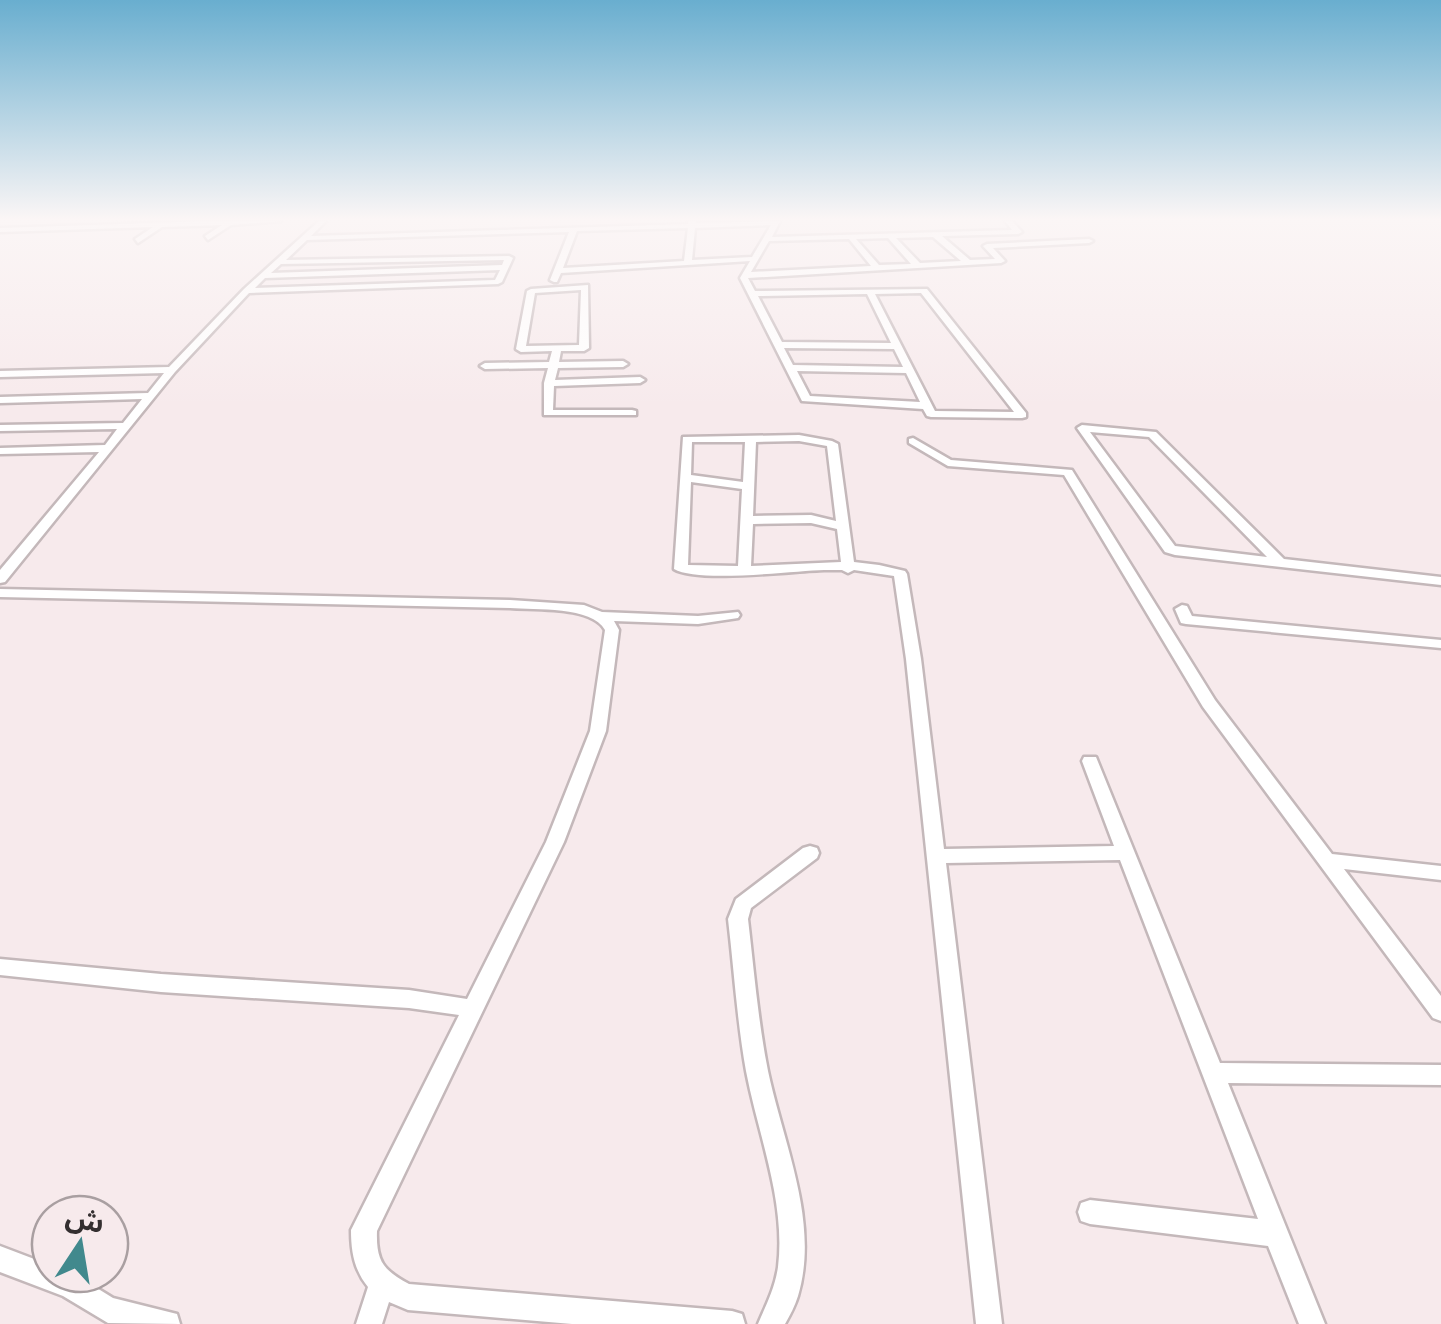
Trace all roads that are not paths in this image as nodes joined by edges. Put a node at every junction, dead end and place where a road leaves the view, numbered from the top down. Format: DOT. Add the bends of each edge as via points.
graph roads {
  1 [pos="256,283"];
  2 [pos="372,283"];
  3 [pos="478,283"];
  4 [pos="554,283"];
  5 [pos="747,283"];
  6 [pos="371,287"];
  7 [pos="552,288"];
  8 [pos="247,291"];
  9 [pos="870,292"];
  10 [pos="751,294"];
  11 [pos="778,345"];
  12 [pos="896,346"];
  13 [pos="557,350"];
  14 [pos="623,364"];
  15 [pos="554,365"];
  16 [pos="485,366"];
  17 [pos="790,368"];
  18 [pos="172,370"];
  19 [pos="908,370"];
  20 [pos="0,374"];
  21 [pos="640,380"];
  22 [pos="548,383"];
  23 [pos="150,396"];
  24 [pos="0,400"];
  25 [pos="927,406"];
  26 [pos="632,413"];
  27 [pos="127,426"];
  28 [pos="0,428"];
  29 [pos="751,438"];
  30 [pos="913,441"];
  31 [pos="108,448"];
  32 [pos="5,450"];
  33 [pos="0,462"];
  34 [pos="686,478"];
  35 [pos="747,486"];
  36 [pos="745,520"];
  37 [pos="842,526"];
  38 [pos="1279,562"];
  39 [pos="6,563"];
  40 [pos="744,570"];
  41 [pos="848,570"];
  42 [pos="0,578"];
  43 [pos="1441,581"];
  44 [pos="0,592"];
  45 [pos="1182,609"];
  46 [pos="733,615"];
  47 [pos="604,616"];
  48 [pos="1441,644"];
  49 [pos="1090,761"];
  50 [pos="810,852"];
  51 [pos="1126,853"];
  52 [pos="936,856"];
  53 [pos="1327,860"];
  54 [pos="1441,873"];
  55 [pos="0,967"];
  56 [pos="470,1008"];
  57 [pos="1441,1012"];
  58 [pos="1212,1073"];
  59 [pos="1441,1075"];
  60 [pos="1090,1212"];
  61 [pos="1276,1234"];
  62 [pos="0,1259"];
  63 [pos="382,1286"];
  64 [pos="167,1324"];
  65 [pos="369,1324"];
  66 [pos="732,1324"];
  67 [pos="771,1324"];
  68 [pos="989,1324"];
  69 [pos="1312,1324"];
  1 -- 8 [label="street"];
  2 -- 6 [label="street"];
  3 -- 6 [label="street"];
  4 -- 7 [label="street"];
  5 -- 10 [label="street"];
  6 -- 8 [label="street"];
  7 -- 13 [label="street" via="531,291 521,348"];
  7 -- 13 [label="street" via="586,288 585,346"];
  8 -- 18 [label="street"];
  9 -- 10 [label="street"];
  9 -- 12 [label="street"];
  9 -- 25 [label="street" via="924,291 1022,414 938,416"];
  10 -- 11 [label="street"];
  11 -- 12 [label="street"];
  11 -- 17 [label="street"];
  12 -- 19 [label="street"];
  13 -- 15 [label="street"];
  14 -- 15 [label="street"];
  15 -- 16 [label="street"];
  15 -- 22 [label="street"];
  17 -- 19 [label="street"];
  17 -- 25 [label="street" via="810,401"];
  18 -- 20 [label="street"];
  18 -- 23 [label="street"];
  19 -- 25 [label="street"];
  21 -- 22 [label="street"];
  22 -- 26 [label="street" via="550,414"];
  23 -- 24 [label="street"];
  23 -- 27 [label="street"];
  27 -- 28 [label="street"];
  27 -- 31 [label="street"];
  29 -- 34 [label="street" via="690,437"];
  29 -- 35 [label="street"];
  29 -- 37 [label="street" via="832,444"];
  30 -- 53 [label="street" via="948,463 1068,472 1208,703"];
  31 -- 32 [label="street"];
  31 -- 39 [label="street"];
  32 -- 33 [label="street"];
  34 -- 35 [label="street"];
  34 -- 40 [label="street" via="678,567"];
  35 -- 36 [label="street"];
  36 -- 37 [label="street" via="811,519"];
  36 -- 40 [label="street"];
  37 -- 41 [label="street"];
  38 -- 38 [label="street" via="1165,546 1082,428 1152,434"];
  38 -- 43 [label="street"];
  39 -- 42 [label="street"];
  40 -- 41 [label="street"];
  41 -- 52 [label="street" via="900,574 914,640"];
  44 -- 47 [label="street" via="510,604"];
  45 -- 48 [label="street" via="1186,620"];
  46 -- 47 [label="street"];
  47 -- 56 [label="street" via="612,630 586,768"];
  49 -- 51 [label="street"];
  50 -- 67 [label="street" via="743,904 738,919 756,1069 788,1218 791,1266 785,1303"];
  51 -- 52 [label="street"];
  51 -- 58 [label="street"];
  52 -- 68 [label="street"];
  53 -- 54 [label="street"];
  53 -- 57 [label="street"];
  55 -- 56 [label="street"];
  56 -- 63 [label="street" via="364,1230 362,1253"];
  58 -- 59 [label="street"];
  58 -- 61 [label="street"];
  60 -- 61 [label="street"];
  61 -- 69 [label="street"];
  62 -- 64 [label="street" via="71,1286 108,1310"];
  63 -- 65 [label="street"];
  63 -- 66 [label="street" via="408,1297"];
}
